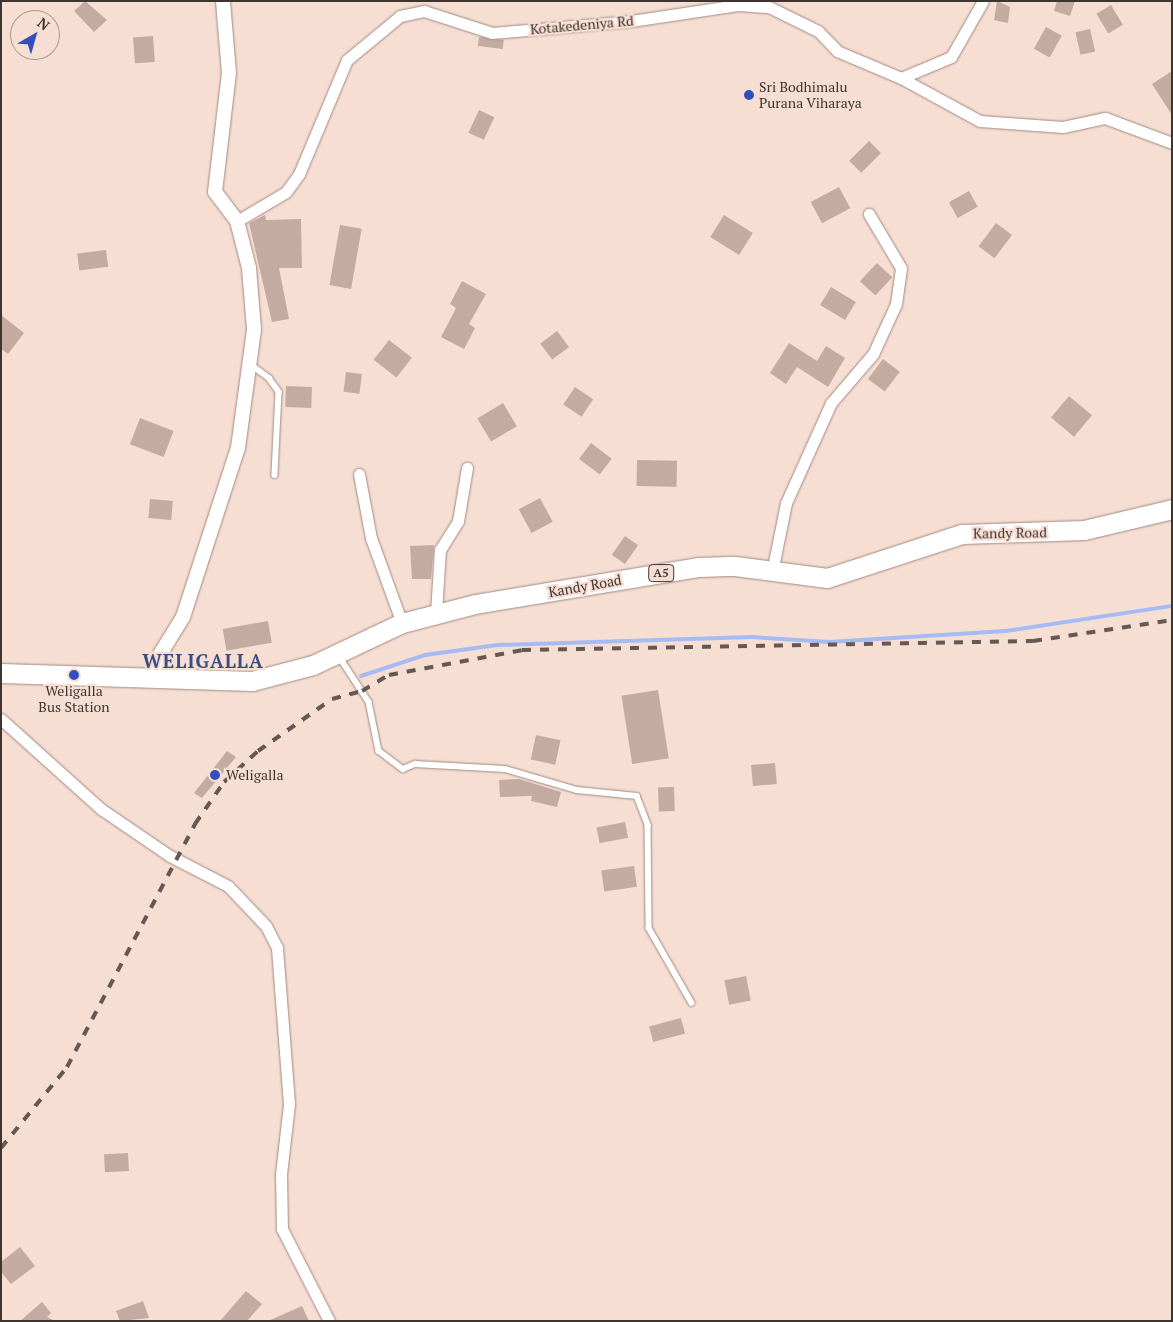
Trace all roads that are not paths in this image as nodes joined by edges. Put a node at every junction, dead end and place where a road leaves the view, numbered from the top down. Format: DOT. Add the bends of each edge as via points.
graph roads {
  1 [pos="223,1"];
  2 [pos="983,1"];
  3 [pos="901,78"];
  4 [pos="1172,143"];
  5 [pos="869,214"];
  6 [pos="237,221"];
  7 [pos="248,363"];
  8 [pos="467,468"];
  9 [pos="359,474"];
  10 [pos="275,475"];
  11 [pos="1172,508"];
  12 [pos="772,572"];
  13 [pos="436,613"];
  14 [pos="402,623"];
  15 [pos="338,654"];
  16 [pos="1,673"];
  17 [pos="155,679"];
  18 [pos="1,720"];
  19 [pos="692,1003"];
  20 [pos="329,1321"];
  1 -- 6 [label="street" via="229,73 215,192"];
  2 -- 3 [label="street" via="951,57"];
  3 -- 4 [label="street, Kotakedeniya Rd" via="980,121 1063,127 1105,118"];
  3 -- 6 [label="street, Kotakedeniya Rd" via="837,51 818,31 770,7 738,5 631,22 492,33 424,11 400,16 347,60 299,174 286,192"];
  5 -- 12 [label="street" via="901,268 896,304 873,354 832,403 786,503"];
  6 -- 7 [label="street" via="249,268 254,329"];
  7 -- 10 [label="lane" via="269,378 279,392"];
  7 -- 17 [label="street" via="232,466 183,617 159,656"];
  8 -- 13 [label="street" via="458,521 440,550"];
  9 -- 14 [label="street" via="370,538"];
  11 -- 12 [label="highway, Kandy Road / A5" via="1084,530 962,534 827,578"];
  12 -- 13 [label="highway, Kandy Road / A5" via="699,567"];
  13 -- 14 [label="highway, Kandy Road / A5"];
  14 -- 15 [label="highway, Kandy Road / A5"];
  15 -- 17 [label="highway, Kandy Road / A5" via="259,680"];
  15 -- 19 [label="lane" via="369,702 379,750 403,769 415,764 505,769 577,790 637,796 648,825 648,928"];
  16 -- 17 [label="highway, Kandy Road / A5"];
  18 -- 20 [label="street" via="101,810 170,856 228,886 270,933 277,948 289,1104 281,1174 282,1229"];
}
